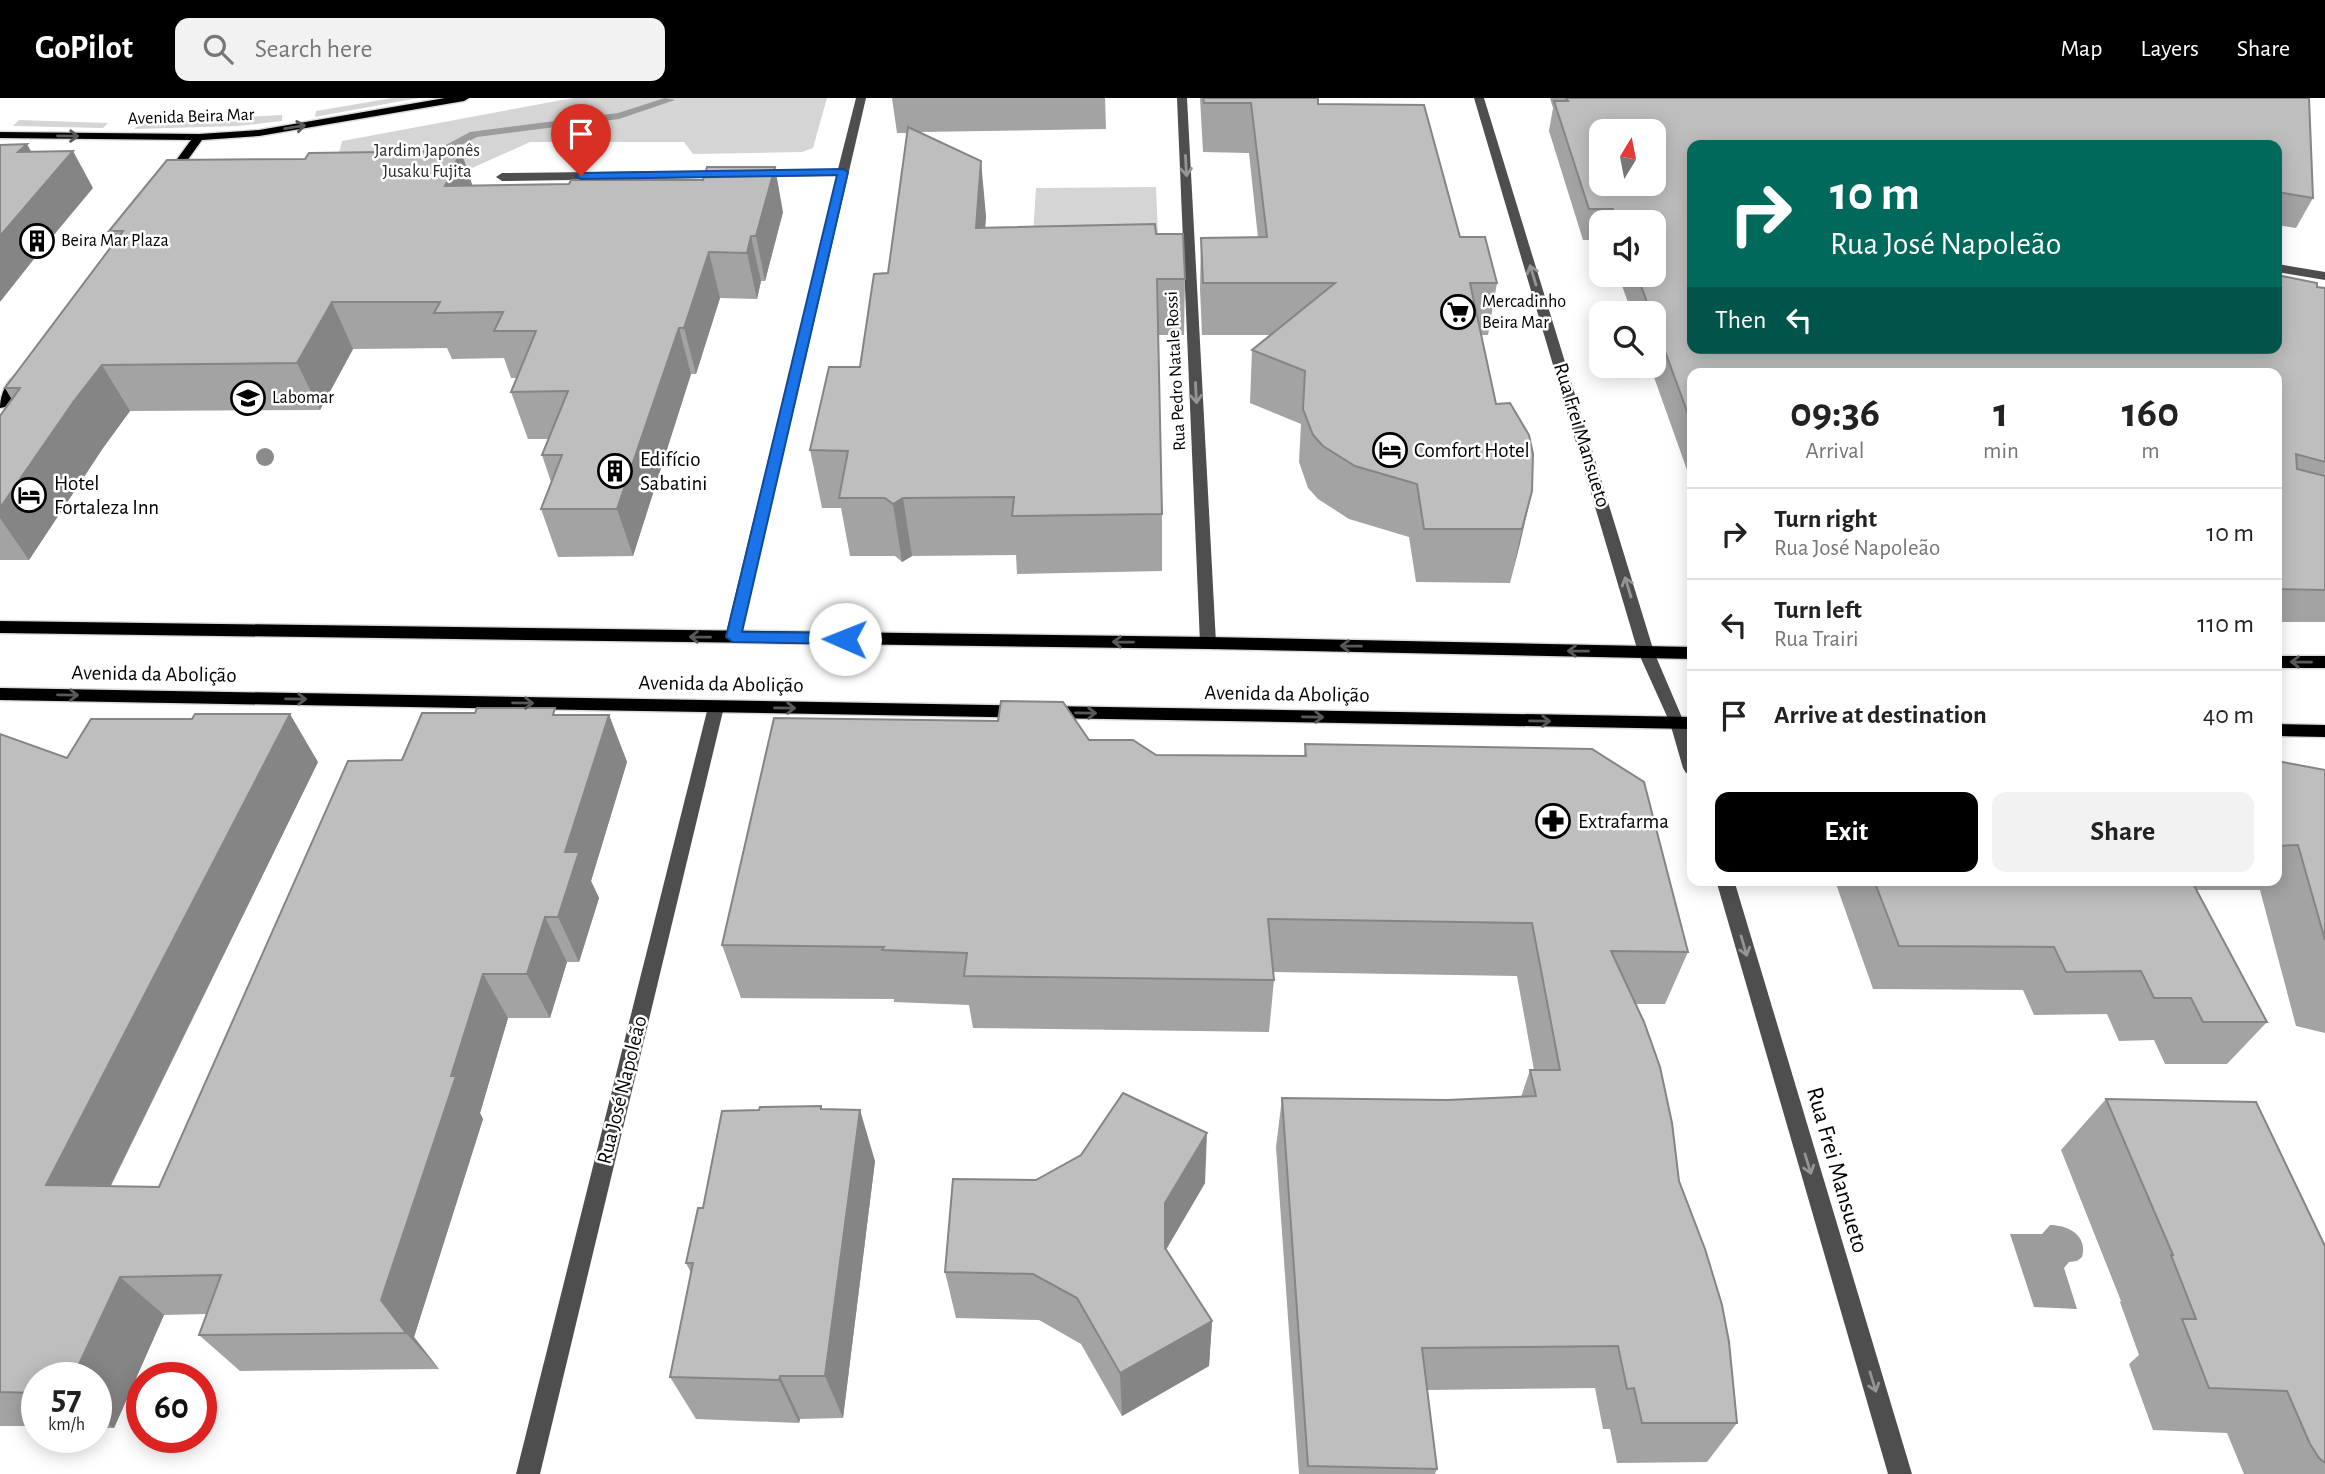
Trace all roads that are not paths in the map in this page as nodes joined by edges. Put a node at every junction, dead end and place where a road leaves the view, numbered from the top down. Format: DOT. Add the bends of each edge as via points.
graph roads {
  1 [pos="464,98"];
  2 [pos="861,98"];
  3 [pos="1182,98"];
  4 [pos="1479,98"];
  5 [pos="0,135"];
  6 [pos="199,137"];
  7 [pos="843,172"];
  8 [pos="502,177"];
  9 [pos="158,193"];
  10 [pos="2282,269"];
  11 [pos="2325,276"];
  12 [pos="33,359"];
  13 [pos="0,404"];
  14 [pos="0,627"];
  15 [pos="733,637"];
  16 [pos="1208,643"];
  17 [pos="1646,652"];
  18 [pos="1687,653"];
  19 [pos="2282,662"];
  20 [pos="2325,662"];
  21 [pos="0,694"];
  22 [pos="716,707"];
  23 [pos="1685,723"];
  24 [pos="2282,730"];
  25 [pos="2325,731"];
  26 [pos="1727,886"];
  27 [pos="528,1474"];
  28 [pos="1900,1474"];
  6 -- 1 [label="main road, Avenida Beira Mar, one-way" via="260,133"];
  2 -- 7 [label="street"];
  3 -- 16 [label="street, Rua Pedro Natale Rossi, one-way"];
  17 -- 4 [label="street, Rua Frei Mansueto, one-way"];
  5 -- 6 [label="main road, Avenida Beira Mar, one-way"];
  6 -- 9 [label="main road"];
  7 -- 8 [label="street"];
  7 -- 15 [label="street"];
  10 -- 11 [label="street"];
  12 -- 13 [label="main road"];
  15 -- 14 [label="main road, one-way"];
  16 -- 15 [label="main road, one-way"];
  17 -- 16 [label="main road, one-way"];
  17 -- 18 [label="main road"];
  17 -- 23 [label="street, Rua Frei Mansueto"];
  20 -- 19 [label="main road, one-way"];
  21 -- 22 [label="main road, Avenida da Abolição, one-way"];
  22 -- 23 [label="main road, Avenida da Abolição, one-way"];
  22 -- 27 [label="street, Rua José Napoleão"];
  24 -- 25 [label="main road"];
  26 -- 28 [label="street, Rua Frei Mansueto, one-way"];
}
